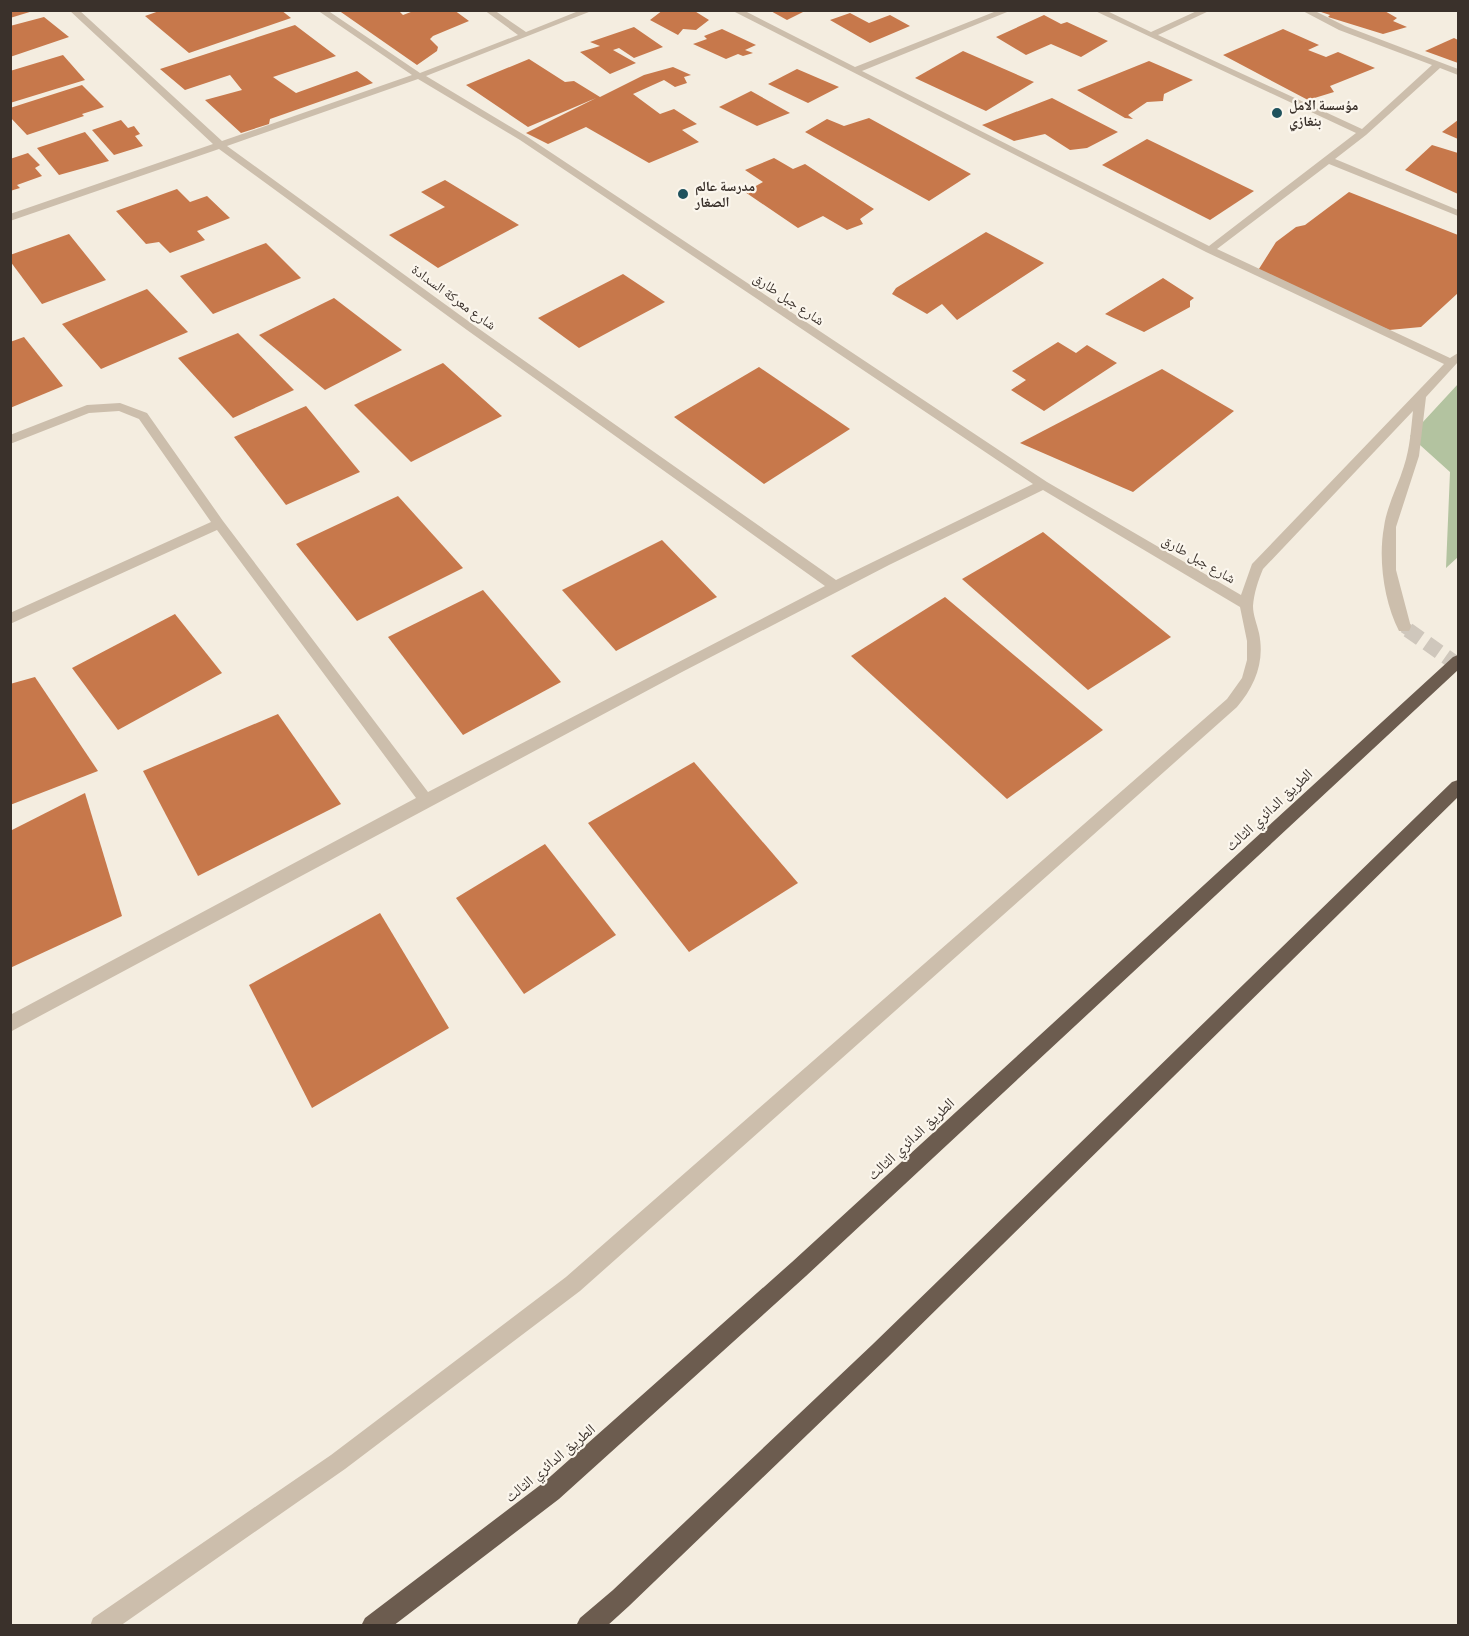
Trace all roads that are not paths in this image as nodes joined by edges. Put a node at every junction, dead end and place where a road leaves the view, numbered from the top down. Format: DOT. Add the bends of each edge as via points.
graph roads {
  1 [pos="73,10"];
  2 [pos="321,10"];
  3 [pos="488,10"];
  4 [pos="590,10"];
  5 [pos="735,10"];
  6 [pos="1008,10"];
  7 [pos="1096,10"];
  8 [pos="1207,10"];
  9 [pos="1305,10"];
  10 [pos="1150,34"];
  11 [pos="525,35"];
  12 [pos="1438,65"];
  13 [pos="854,71"];
  14 [pos="1458,72"];
  15 [pos="419,76"];
  16 [pos="1363,133"];
  17 [pos="221,146"];
  18 [pos="1329,160"];
  19 [pos="1458,213"];
  20 [pos="10,218"];
  21 [pos="1210,250"];
  22 [pos="1455,359"];
  23 [pos="1420,395"];
  24 [pos="10,440"];
  25 [pos="1043,485"];
  26 [pos="219,524"];
  27 [pos="835,586"];
  28 [pos="1246,604"];
  29 [pos="10,619"];
  30 [pos="1404,627"];
  31 [pos="1458,661"];
  32 [pos="1458,787"];
  33 [pos="426,800"];
  34 [pos="10,1024"];
  35 [pos="101,1626"];
  36 [pos="372,1626"];
  37 [pos="588,1626"];
  1 -- 17 [label="street, شارع معركة السدادة"];
  2 -- 15 [label="street, شارع جبل طارق"];
  3 -- 11 [label="street"];
  4 -- 11 [label="street"];
  5 -- 13 [label="street"];
  6 -- 13 [label="street"];
  7 -- 10 [label="street"];
  8 -- 10 [label="street"];
  9 -- 12 [label="street"];
  10 -- 16 [label="street"];
  11 -- 15 [label="street"];
  12 -- 14 [label="street"];
  12 -- 16 [label="street"];
  13 -- 21 [label="street"];
  15 -- 17 [label="street"];
  15 -- 25 [label="street, شارع جبل طارق" via="523,138"];
  16 -- 18 [label="street"];
  17 -- 20 [label="street"];
  17 -- 27 [label="street, شارع معركة السدادة"];
  18 -- 19 [label="street"];
  18 -- 21 [label="street"];
  21 -- 22 [label="street"];
  22 -- 23 [label="street"];
  23 -- 28 [label="street" via="1257,567"];
  23 -- 30 [label="street" via="1412,462 1393,514 1389,539 1389,567"];
  24 -- 26 [label="street" via="87,409 120,407 143,416"];
  25 -- 27 [label="street"];
  25 -- 28 [label="street, شارع جبل طارق"];
  26 -- 29 [label="street"];
  26 -- 33 [label="street"];
  27 -- 33 [label="street"];
  28 -- 35 [label="street" via="1255,649 1254,667 1250,680 1232,704 573,1284 338,1462"];
  31 -- 36 [label="highway, الطريق الدائري الثالث" via="799,1269 551,1491"];
  32 -- 37 [label="highway" via="871,1360"];
  33 -- 34 [label="street"];
}
